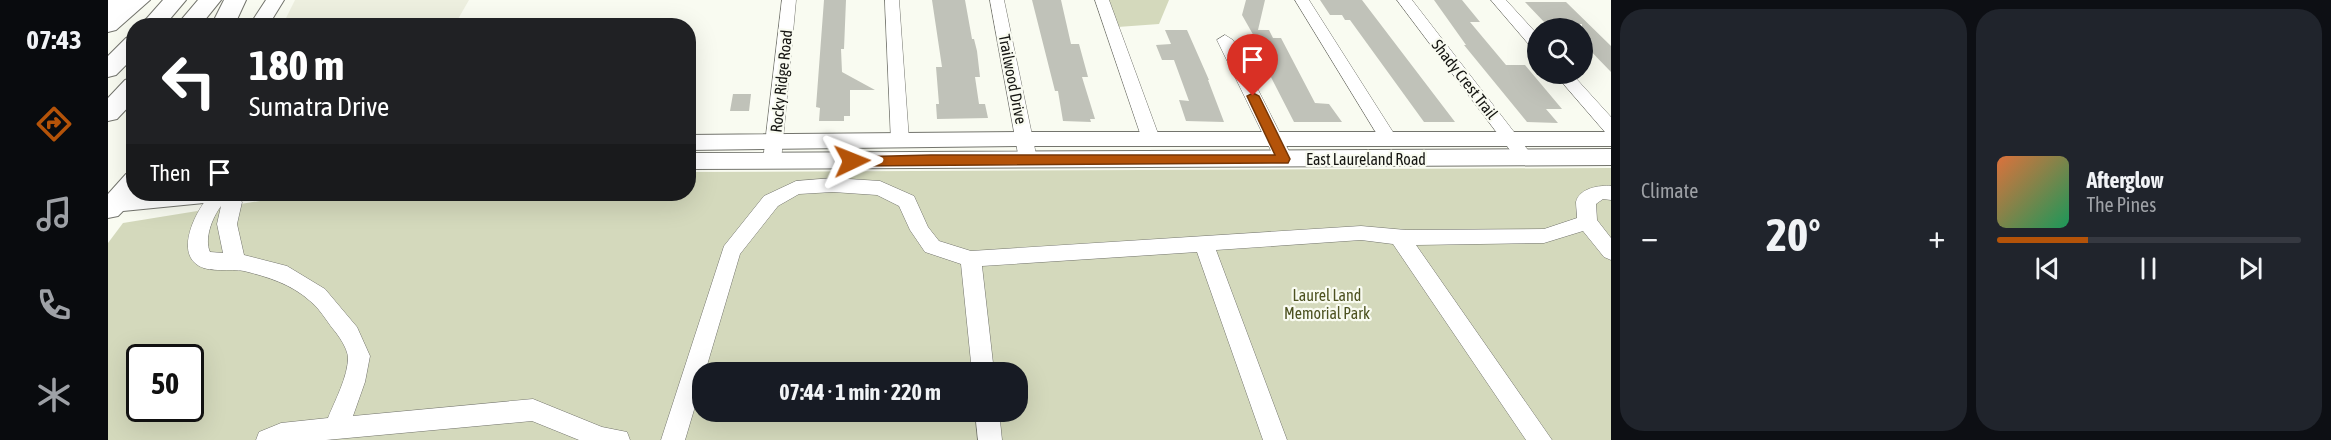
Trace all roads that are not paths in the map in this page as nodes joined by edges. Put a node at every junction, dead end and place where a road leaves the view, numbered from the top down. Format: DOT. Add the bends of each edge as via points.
graph roads {
  1 [pos="118,0"];
  2 [pos="139,0"];
  3 [pos="176,0"];
  4 [pos="210,0"];
  5 [pos="236,0"];
  6 [pos="275,0"];
  7 [pos="789,0"];
  8 [pos="892,0"];
  9 [pos="997,0"];
  10 [pos="1102,0"];
  11 [pos="1302,0"];
  12 [pos="1404,0"];
  13 [pos="1498,0"];
  14 [pos="108,10"];
  15 [pos="159,18"];
  16 [pos="194,18"];
  17 [pos="226,18"];
  18 [pos="263,18"];
  19 [pos="108,25"];
  20 [pos="1527,33"];
  21 [pos="1225,40"];
  22 [pos="126,52"];
  23 [pos="108,70"];
  24 [pos="1572,84"];
  25 [pos="126,94"];
  26 [pos="108,113"];
  27 [pos="1611,128"];
  28 [pos="1151,139"];
  29 [pos="1274,139"];
  30 [pos="1511,139"];
  31 [pos="1611,139"];
  32 [pos="900,140"];
  33 [pos="1389,140"];
  34 [pos="696,144"];
  35 [pos="1026,149"];
  36 [pos="773,152"];
  37 [pos="1611,157"];
  38 [pos="1525,158"];
  39 [pos="1284,159"];
  40 [pos="696,160"];
  41 [pos="1611,194"];
  42 [pos="215,201"];
  43 [pos="231,201"];
  44 [pos="1587,222"];
  45 [pos="1399,237"];
  46 [pos="1204,244"];
  47 [pos="1611,252"];
  48 [pos="971,259"];
  49 [pos="235,261"];
  50 [pos="982,362"];
  51 [pos="988,422"];
  52 [pos="336,428"];
  53 [pos="268,440"];
  54 [pos="618,440"];
  55 [pos="673,440"];
  56 [pos="990,440"];
  57 [pos="1275,440"];
  58 [pos="1540,440"];
  1 -- 14 [label="main road"];
  2 -- 19 [label="highway"];
  3 -- 15 [label="highway"];
  4 -- 16 [label="highway"];
  5 -- 17 [label="highway"];
  6 -- 18 [label="main road"];
  7 -- 36 [label="street, Rocky Ridge Road"];
  8 -- 32 [label="street"];
  9 -- 35 [label="street, Trailwood Drive"];
  10 -- 28 [label="street"];
  11 -- 33 [label="street"];
  12 -- 30 [label="street, Shady Crest Trail"];
  13 -- 20 [label="street"];
  21 -- 29 [label="street"];
  22 -- 23 [label="highway"];
  24 -- 27 [label="street"];
  25 -- 26 [label="highway"];
  28 -- 29 [label="main road, East Laureland Road"];
  28 -- 35 [label="main road, East Laureland Road"];
  29 -- 33 [label="main road, East Laureland Road"];
  29 -- 39 [label="street"];
  30 -- 31 [label="main road, East Laureland Road"];
  30 -- 33 [label="main road, East Laureland Road"];
  30 -- 38 [label="street, Shady Crest Trail"];
  32 -- 35 [label="main road, East Laureland Road"];
  32 -- 36 [label="main road, East Laureland Road"];
  34 -- 36 [label="main road, East Laureland Road"];
  35 -- 36 [label="main road, East Laureland Road"];
  35 -- 39 [label="main road, East Laureland Road"];
  36 -- 40 [label="main road, East Laureland Road"];
  37 -- 38 [label="main road, East Laureland Road"];
  38 -- 39 [label="main road, East Laureland Road"];
  41 -- 44 [label="street" via="1600,192 1586,201"];
  42 -- 49 [label="street" via="202,220 198,253 205,260"];
  43 -- 49 [label="street" via="227,224"];
  44 -- 45 [label="street" via="1544,236"];
  44 -- 47 [label="street"];
  45 -- 46 [label="street" via="1361,233"];
  45 -- 58 [label="street"];
  46 -- 48 [label="street"];
  46 -- 57 [label="street"];
  48 -- 50 [label="street"];
  48 -- 55 [label="street" via="932,247 907,201 880,188 796,188 771,201 731,251"];
  49 -- 52 [label="street" via="280,272 318,295 349,333 359,356 354,382"];
  51 -- 56 [label="street"];
  52 -- 53 [label="street" via="281,434"];
  52 -- 54 [label="street" via="533,410 601,438"];
}
